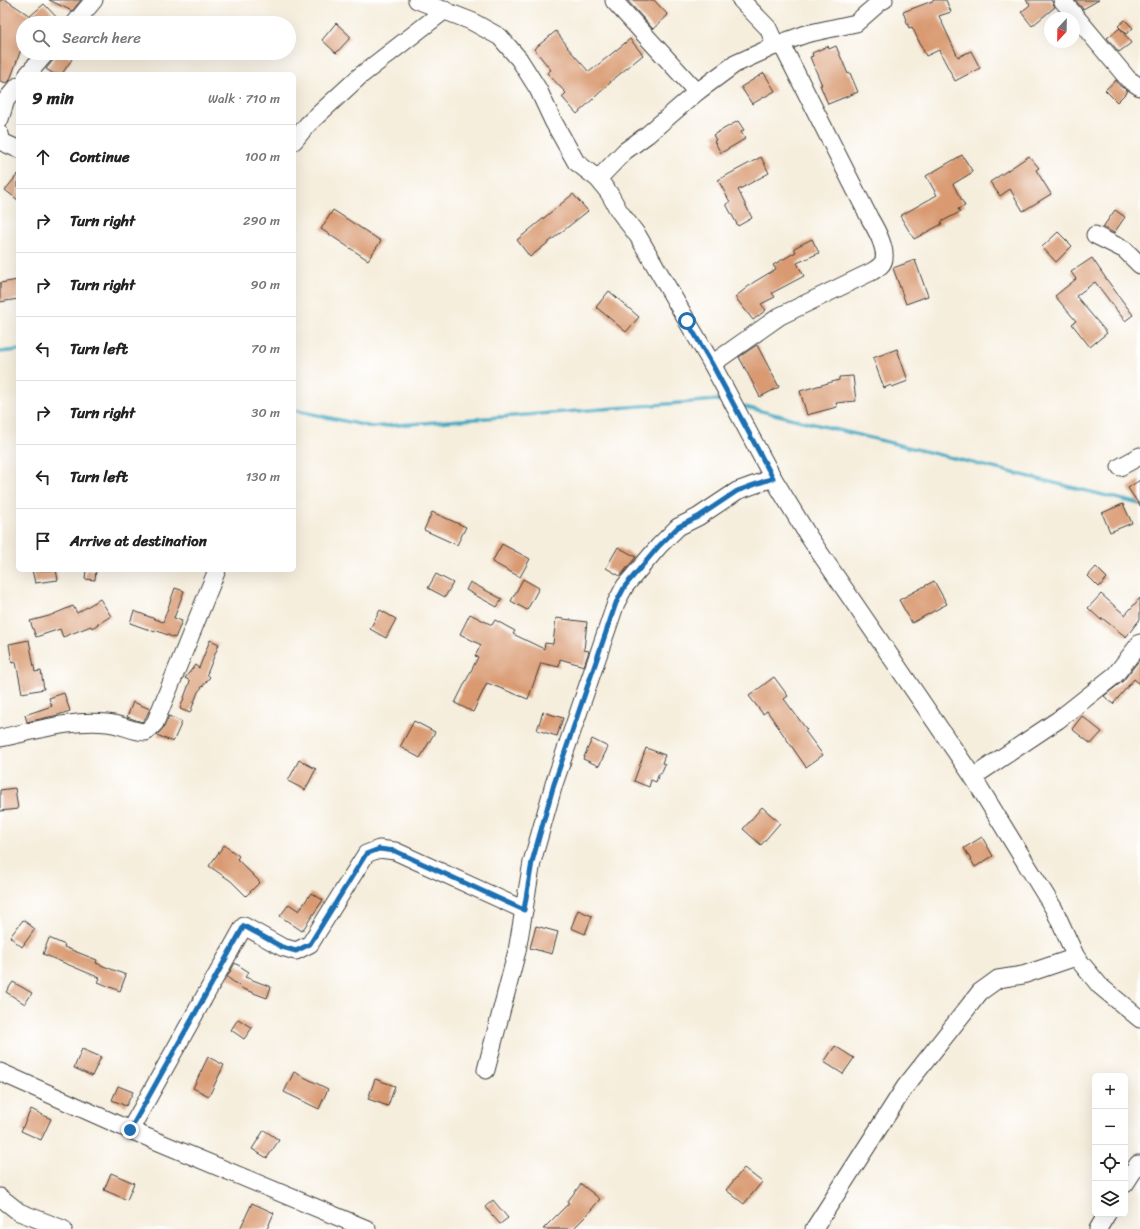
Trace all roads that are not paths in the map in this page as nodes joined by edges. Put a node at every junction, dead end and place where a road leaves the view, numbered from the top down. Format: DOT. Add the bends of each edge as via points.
graph roads {
  1 [pos="94,0"];
  2 [pos="417,0"];
  3 [pos="741,0"];
  4 [pos="884,0"];
  5 [pos="1062,0"];
  6 [pos="614,1"];
  7 [pos="445,10"];
  8 [pos="81,16"];
  9 [pos="778,44"];
  10 [pos="40,60"];
  11 [pos="30,72"];
  12 [pos="1140,87"];
  13 [pos="16,88"];
  14 [pos="697,92"];
  15 [pos="0,119"];
  16 [pos="0,134"];
  17 [pos="296,139"];
  18 [pos="16,148"];
  19 [pos="598,179"];
  20 [pos="1095,235"];
  21 [pos="1140,265"];
  22 [pos="712,364"];
  23 [pos="1140,456"];
  24 [pos="1120,467"];
  25 [pos="773,478"];
  26 [pos="216,572"];
  27 [pos="1140,643"];
  28 [pos="1049,720"];
  29 [pos="0,738"];
  30 [pos="973,777"];
  31 [pos="524,910"];
  32 [pos="1076,957"];
  33 [pos="1140,1019"];
  34 [pos="486,1070"];
  35 [pos="0,1072"];
  36 [pos="130,1130"];
  37 [pos="1140,1164"];
  38 [pos="1127,1181"];
  39 [pos="0,1197"];
  40 [pos="1105,1217"];
  41 [pos="64,1229"];
  42 [pos="367,1229"];
  43 [pos="814,1229"];
  44 [pos="1098,1229"];
  1 -- 8 [label="street"];
  2 -- 7 [label="street"];
  3 -- 9 [label="street" via="768,28"];
  4 -- 9 [label="street" via="856,23 821,30"];
  5 -- 12 [label="street" via="1128,79"];
  6 -- 14 [label="street"];
  7 -- 17 [label="street" via="360,76 308,124"];
  7 -- 19 [label="street" via="500,38 519,59 538,89 576,162"];
  9 -- 14 [label="street" via="735,64"];
  9 -- 22 [label="street" via="870,219 885,255 882,265 873,271 780,316"];
  10 -- 11 [label="street"];
  13 -- 15 [label="street" via="6,100"];
  14 -- 19 [label="street" via="626,151"];
  16 -- 18 [label="street" via="2,142"];
  19 -- 22 [label="street" via="638,236"];
  20 -- 21 [label="street" via="1125,250"];
  22 -- 25 [label="street"];
  23 -- 24 [label="street"];
  25 -- 30 [label="street" via="813,544"];
  25 -- 31 [label="street" via="737,491 678,527 625,586 616,603 554,784 532,862"];
  26 -- 29 [label="street" via="155,723 146,732 107,723 81,723"];
  27 -- 30 [label="street" via="1115,675 1058,720"];
  28 -- 30 [label="street"];
  30 -- 32 [label="street" via="1054,909"];
  31 -- 34 [label="street" via="517,951"];
  31 -- 36 [label="street" via="395,851 379,849 366,854 310,944 296,951 282,947 244,926"];
  32 -- 33 [label="street" via="1100,986"];
  32 -- 43 [label="street" via="1023,975 998,979 980,992 905,1087"];
  35 -- 36 [label="street"];
  36 -- 42 [label="street"];
  37 -- 38 [label="street"];
  39 -- 41 [label="street" via="19,1212"];
  40 -- 44 [label="street"];
}
